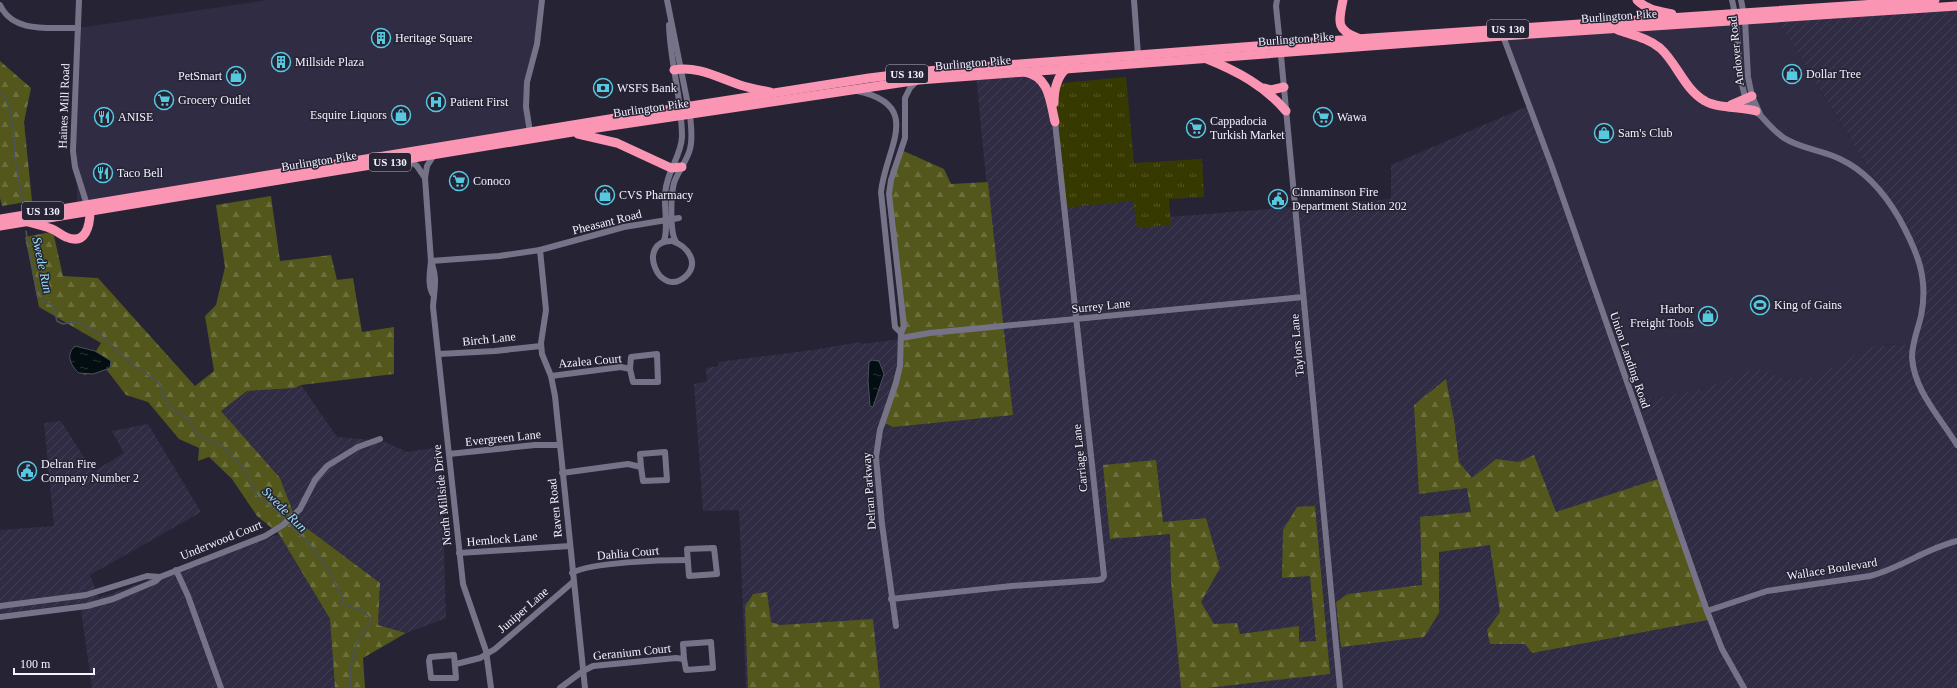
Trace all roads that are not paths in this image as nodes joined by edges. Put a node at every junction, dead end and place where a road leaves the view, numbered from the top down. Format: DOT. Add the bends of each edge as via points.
graph roads {
  1 [pos="79,0"];
  2 [pos="542,0"];
  3 [pos="667,0"];
  4 [pos="1134,0"];
  5 [pos="1277,0"];
  6 [pos="1343,0"];
  7 [pos="1637,0"];
  8 [pos="1732,0"];
  9 [pos="1741,0"];
  10 [pos="1935,0"];
  11 [pos="0,5"];
  12 [pos="1957,6"];
  13 [pos="1740,16"];
  14 [pos="1683,17"];
  15 [pos="78,28"];
  16 [pos="1613,29"];
  17 [pos="1503,36"];
  18 [pos="1361,39"];
  19 [pos="1280,49"];
  20 [pos="1138,55"];
  21 [pos="1204,58"];
  22 [pos="1067,68"];
  23 [pos="677,69"];
  24 [pos="1020,71"];
  25 [pos="919,80"];
  26 [pos="1260,87"];
  27 [pos="1284,87"];
  28 [pos="845,90"];
  29 [pos="775,93"];
  30 [pos="1749,98"];
  31 [pos="1726,106"];
  32 [pos="684,111"];
  33 [pos="1286,111"];
  34 [pos="1759,114"];
  35 [pos="1055,122"];
  36 [pos="530,132"];
  37 [pos="571,133"];
  38 [pos="434,155"];
  39 [pos="407,159"];
  40 [pos="682,167"];
  41 [pos="671,168"];
  42 [pos="425,178"];
  43 [pos="88,208"];
  44 [pos="679,218"];
  45 [pos="672,219"];
  46 [pos="1,220"];
  47 [pos="665,220"];
  48 [pos="24,221"];
  49 [pos="663,242"];
  50 [pos="678,243"];
  51 [pos="540,250"];
  52 [pos="431,261"];
  53 [pos="1303,297"];
  54 [pos="1077,319"];
  55 [pos="901,336"];
  56 [pos="541,346"];
  57 [pos="439,354"];
  58 [pos="630,369"];
  59 [pos="551,376"];
  60 [pos="380,439"];
  61 [pos="559,445"];
  62 [pos="1957,445"];
  63 [pos="449,454"];
  64 [pos="641,468"];
  65 [pos="562,473"];
  66 [pos="1957,542"];
  67 [pos="570,546"];
  68 [pos="459,553"];
  69 [pos="687,560"];
  70 [pos="176,570"];
  71 [pos="572,573"];
  72 [pos="160,577"];
  73 [pos="573,582"];
  74 [pos="891,599"];
  75 [pos="0,606"];
  76 [pos="1707,611"];
  77 [pos="0,617"];
  78 [pos="896,626"];
  79 [pos="487,654"];
  80 [pos="684,659"];
  81 [pos="456,664"];
  82 [pos="583,671"];
  83 [pos="221,688"];
  84 [pos="491,688"];
  85 [pos="560,688"];
  86 [pos="585,688"];
  87 [pos="1340,688"];
  88 [pos="1744,688"];
  1 -- 15 [label="street, Haines Mill Road"];
  2 -- 36 [label="street" via="537,44 527,82 526,107"];
  3 -- 23 [label="street"];
  4 -- 20 [label="street"];
  5 -- 19 [label="street, Taylors Lane"];
  6 -- 18 [label="highway" via="1339,20 1341,26 1344,32"];
  7 -- 14 [label="highway" via="1652,10"];
  8 -- 13 [label="street, Andover Road"];
  9 -- 13 [label="street, Andover Road"];
  10 -- 13 [label="highway, Burlington Pike / US 130"];
  11 -- 15 [label="street" via="7,16 20,25"];
  12 -- 13 [label="highway, Burlington Pike / US 130"];
  13 -- 14 [label="highway, Burlington Pike / US 130"];
  13 -- 16 [label="highway, Burlington Pike / US 130"];
  13 -- 30 [label="street, Andover Road" via="1742,82"];
  14 -- 18 [label="highway, Burlington Pike / US 130"];
  15 -- 43 [label="street, Haines Mill Road" via="73,151 75,167"];
  16 -- 17 [label="highway, Burlington Pike / US 130"];
  16 -- 31 [label="highway" via="1643,38 1659,47 1698,97 1707,102"];
  17 -- 19 [label="highway, Burlington Pike / US 130"];
  17 -- 76 [label="street, Union Landing Road" via="1516,65"];
  18 -- 19 [label="highway, Burlington Pike / US 130"];
  19 -- 20 [label="highway, Burlington Pike / US 130"];
  19 -- 21 [label="highway, Burlington Pike / US 130"];
  19 -- 27 [label="street, Taylors Lane"];
  20 -- 29 [label="highway, Burlington Pike / US 130" via="926,71"];
  21 -- 22 [label="highway, Burlington Pike / US 130"];
  21 -- 26 [label="highway" via="1234,70"];
  22 -- 24 [label="highway, Burlington Pike / US 130"];
  22 -- 35 [label="highway" via="1060,76 1055,89"];
  23 -- 29 [label="highway" via="698,71"];
  23 -- 32 [label="street"];
  24 -- 25 [label="highway, Burlington Pike / US 130"];
  24 -- 35 [label="highway" via="1033,74 1045,84"];
  25 -- 28 [label="highway, Burlington Pike / US 130"];
  25 -- 55 [label="street, Delran Parkway" via="910,88 906,98 905,138 889,194 904,326"];
  26 -- 27 [label="highway" via="1271,90"];
  26 -- 33 [label="highway" via="1273,96"];
  27 -- 33 [label="street, Taylors Lane"];
  28 -- 32 [label="highway, Burlington Pike / US 130"];
  28 -- 55 [label="street, Delran Parkway" via="878,97 889,105 896,117 895,141 881,192 895,327"];
  29 -- 32 [label="highway, Burlington Pike / US 130"];
  30 -- 31 [label="highway"];
  30 -- 34 [label="street, Andover Road"];
  31 -- 34 [label="highway" via="1742,107"];
  32 -- 36 [label="highway, Burlington Pike / US 130"];
  32 -- 37 [label="highway, Burlington Pike / US 130"];
  32 -- 40 [label="street" via="691,144"];
  32 -- 41 [label="street" via="681,144"];
  33 -- 53 [label="street, Taylors Lane"];
  34 -- 62 [label="street, Andover Road" via="1784,138 1841,159 1857,169 1884,195 1898,218 1913,246 1924,279 1924,296 1912,357 1915,373 1921,391"];
  35 -- 54 [label="street, Carriage Lane"];
  36 -- 43 [label="highway, Burlington Pike / US 130"];
  37 -- 38 [label="highway, Burlington Pike / US 130"];
  37 -- 41 [label="highway" via="617,143"];
  38 -- 39 [label="highway, Burlington Pike / US 130"];
  38 -- 42 [label="street, North Millside Drive" via="427,166"];
  39 -- 42 [label="street" via="417,166"];
  39 -- 43 [label="highway, Burlington Pike / US 130"];
  40 -- 41 [label="highway"];
  40 -- 45 [label="street" via="673,187"];
  41 -- 47 [label="street" via="665,194"];
  42 -- 52 [label="street, North Millside Drive"];
  43 -- 46 [label="highway, Burlington Pike / US 130"];
  43 -- 48 [label="highway, Burlington Pike / US 130"];
  43 -- 48 [label="highway" via="88,230 76,239"];
  44 -- 45 [label="street, Pheasant Road"];
  45 -- 47 [label="street, Pheasant Road"];
  45 -- 50 [label="street" via="674,236"];
  46 -- 48 [label="highway, Burlington Pike / US 130"];
  47 -- 49 [label="street" via="667,232"];
  47 -- 51 [label="street, Pheasant Road" via="620,228"];
  49 -- 50 [label="street"];
  49 -- 50 [label="street" via="655,252 653,265 656,273 672,281 690,271 689,253"];
  51 -- 52 [label="street, Pheasant Road"];
  51 -- 56 [label="street" via="546,306"];
  52 -- 57 [label="street, North Millside Drive" via="430,287 434,296"];
  53 -- 54 [label="street, Surrey Lane"];
  53 -- 87 [label="street, Taylors Lane"];
  54 -- 55 [label="street, Surrey Lane"];
  54 -- 74 [label="street, Carriage Lane" via="1103,578"];
  55 -- 74 [label="street, Delran Parkway" via="900,366 880,430 876,457"];
  56 -- 57 [label="street, Birch Lane"];
  56 -- 59 [label="street, Raven Road"];
  57 -- 63 [label="street, North Millside Drive"];
  58 -- 58 [label="street, Azalea Court" via="633,382 658,382 657,354 631,357"];
  58 -- 59 [label="street, Azalea Court" via="616,368"];
  59 -- 61 [label="street, Raven Road"];
  60 -- 70 [label="street, Underwood Court" via="358,447 327,466 315,480 300,509 283,525 265,536"];
  61 -- 63 [label="street, Evergreen Lane"];
  61 -- 65 [label="street, Raven Road"];
  63 -- 68 [label="street, North Millside Drive"];
  64 -- 64 [label="street" via="643,481 667,480 665,452 640,454"];
  64 -- 65 [label="street" via="628,464"];
  65 -- 67 [label="street, Raven Road"];
  66 -- 76 [label="street, Wallace Boulevard" via="1926,551 1892,569 1870,576 1764,591"];
  67 -- 68 [label="street, Hemlock Lane"];
  67 -- 71 [label="street, Raven Road"];
  68 -- 79 [label="street, North Millside Drive" via="464,589"];
  69 -- 69 [label="street" via="689,576 717,574 714,548 687,549"];
  69 -- 71 [label="street, Dahlia Court" via="672,559 602,566"];
  70 -- 72 [label="street, Underwood Court"];
  70 -- 83 [label="street"];
  71 -- 73 [label="street, Raven Road"];
  72 -- 75 [label="street" via="147,576 86,595"];
  72 -- 77 [label="street, Underwood Court" via="87,606"];
  73 -- 79 [label="street, Juniper Lane"];
  73 -- 82 [label="street, Raven Road"];
  74 -- 78 [label="street, Delran Parkway"];
  76 -- 88 [label="street, Union Landing Road" via="1722,649"];
  79 -- 81 [label="street, Juniper Lane"];
  79 -- 84 [label="street, North Millside Drive"];
  80 -- 80 [label="street, Geranium Court" via="686,670 713,668 711,642 683,644"];
  80 -- 82 [label="street, Geranium Court" via="593,666"];
  81 -- 81 [label="street" via="456,678 431,678 428,661 430,657 454,655"];
  82 -- 85 [label="street, Geranium Court"];
  82 -- 86 [label="street, Raven Road"];
}
